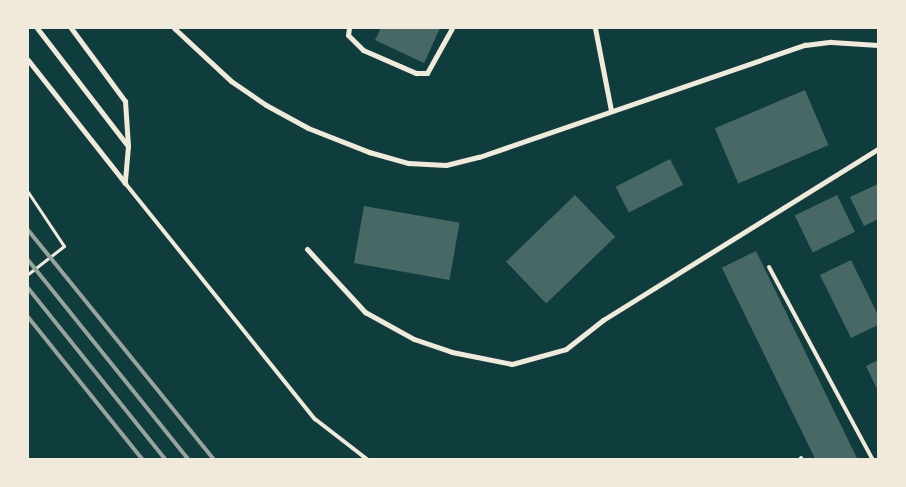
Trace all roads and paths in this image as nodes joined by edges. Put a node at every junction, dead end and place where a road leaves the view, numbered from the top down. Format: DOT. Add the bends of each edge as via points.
graph roads {
  1 [pos="38,28"];
  2 [pos="71,28"];
  3 [pos="174,28"];
  4 [pos="349,28"];
  5 [pos="452,28"];
  6 [pos="595,28"];
  7 [pos="878,45"];
  8 [pos="28,60"];
  9 [pos="611,110"];
  10 [pos="128,146"];
  11 [pos="878,148"];
  12 [pos="124,182"];
  13 [pos="28,192"];
  14 [pos="307,249"];
  15 [pos="769,267"];
  16 [pos="28,274"];
  17 [pos="368,460"];
  18 [pos="873,460"];
  1 -- 10 [label="street"];
  2 -- 10 [label="street" via="125,102"];
  3 -- 9 [label="street" via="230,80 266,105 308,128 369,152 408,162 446,165 463,161"];
  4 -- 5 [label="street" via="348,35 363,50 416,73 427,73"];
  6 -- 9 [label="street"];
  7 -- 9 [label="street" via="831,42 805,46"];
  8 -- 12 [label="street"];
  10 -- 12 [label="street"];
  11 -- 14 [label="street" via="603,320 566,349 512,364 444,350 414,339 365,312"];
  12 -- 17 [label="lane" via="315,419"];
  13 -- 16 [label="path" via="64,246"];
  15 -- 18 [label="lane"];
}
